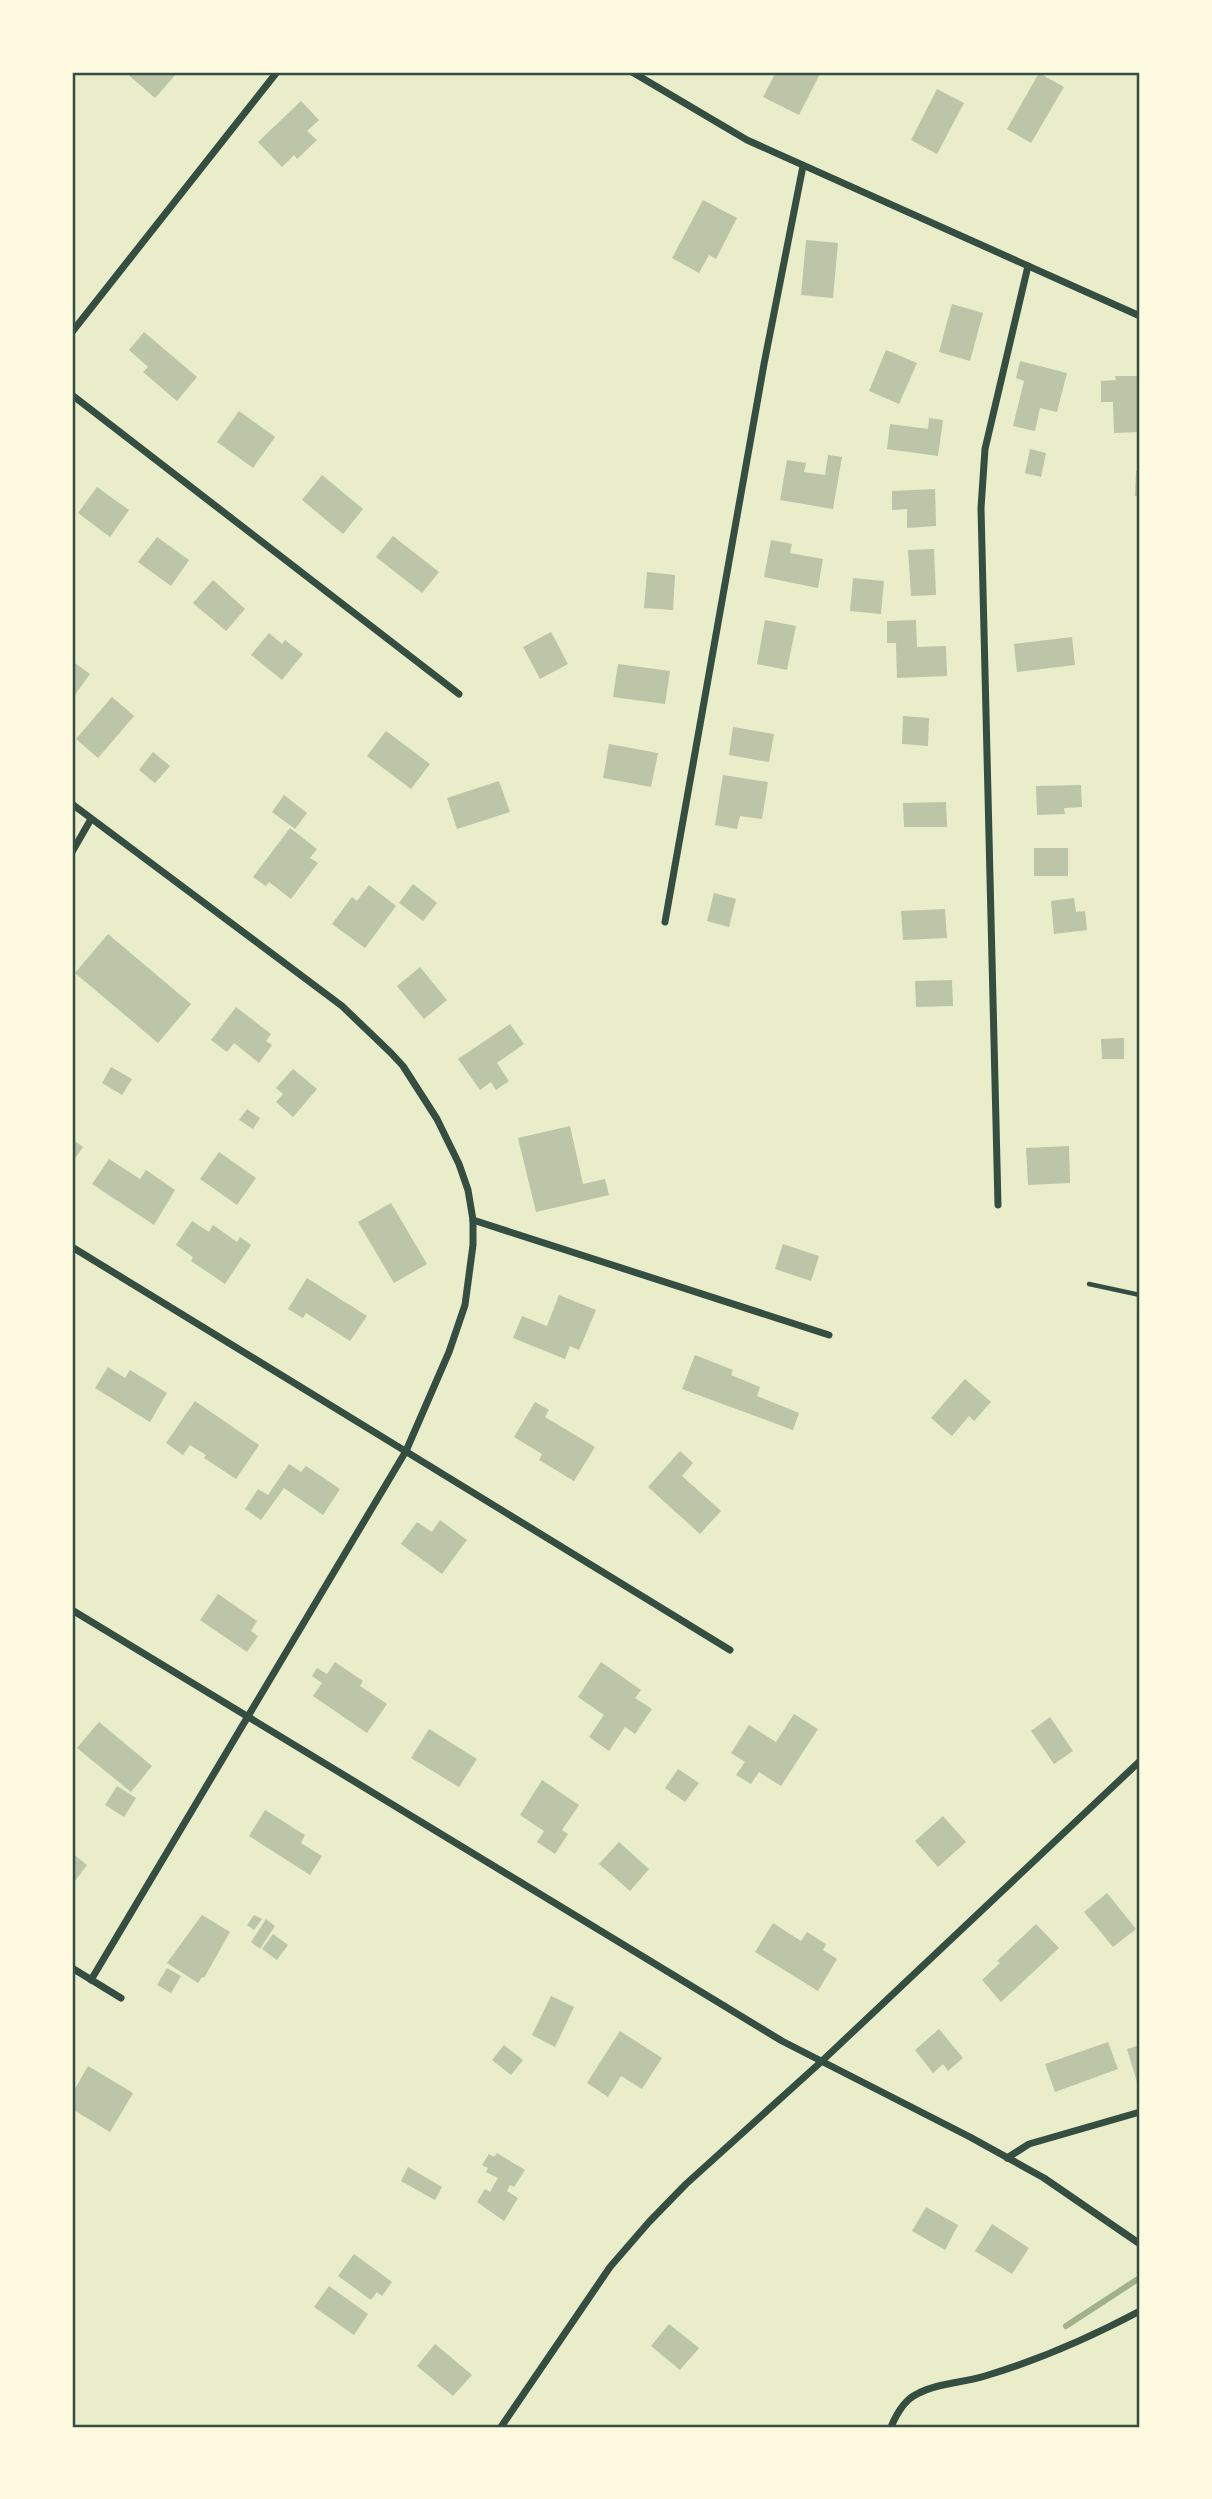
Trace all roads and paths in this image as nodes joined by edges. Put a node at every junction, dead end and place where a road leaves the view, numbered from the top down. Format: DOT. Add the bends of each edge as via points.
graph roads {
  1 [pos="277,72"];
  2 [pos="632,72"];
  3 [pos="803,166"];
  4 [pos="1028,266"];
  5 [pos="1140,316"];
  6 [pos="72,332"];
  7 [pos="72,395"];
  8 [pos="459,694"];
  9 [pos="72,804"];
  10 [pos="91,819"];
  11 [pos="72,852"];
  12 [pos="664,922"];
  13 [pos="998,1205"];
  14 [pos="473,1220"];
  15 [pos="72,1247"];
  16 [pos="1089,1284"];
  17 [pos="1140,1295"];
  18 [pos="829,1335"];
  19 [pos="406,1451"];
  20 [pos="72,1610"];
  21 [pos="730,1650"];
  22 [pos="247,1716"];
  23 [pos="1140,1761"];
  24 [pos="72,1968"];
  25 [pos="91,1980"];
  26 [pos="121,1998"];
  27 [pos="822,2061"];
  28 [pos="1140,2112"];
  29 [pos="1007,2158"];
  30 [pos="1140,2244"];
  31 [pos="1140,2311"];
  32 [pos="501,2427"];
  33 [pos="891,2427"];
  1 -- 6 [label="street"];
  2 -- 3 [label="street" via="747,140"];
  3 -- 4 [label="street"];
  3 -- 12 [label="street"];
  4 -- 5 [label="street"];
  4 -- 13 [label="street" via="985,449 981,508"];
  7 -- 8 [label="street"];
  9 -- 10 [label="street"];
  10 -- 11 [label="street"];
  10 -- 14 [label="street" via="342,1006 391,1053 437,1119 459,1164"];
  14 -- 18 [label="street"];
  14 -- 19 [label="street" via="465,1305"];
  15 -- 19 [label="street"];
  16 -- 17 [label="lane"];
  19 -- 21 [label="street"];
  19 -- 22 [label="street"];
  20 -- 22 [label="street"];
  22 -- 25 [label="street"];
  22 -- 27 [label="street"];
  23 -- 27 [label="street"];
  24 -- 25 [label="street"];
  25 -- 26 [label="street"];
  27 -- 29 [label="street"];
  27 -- 32 [label="street" via="649,2222 610,2267"];
  28 -- 29 [label="street" via="1029,2144"];
  29 -- 30 [label="street"];
  31 -- 33 [label="street" via="1039,2358 915,2394 899,2410"];
}
